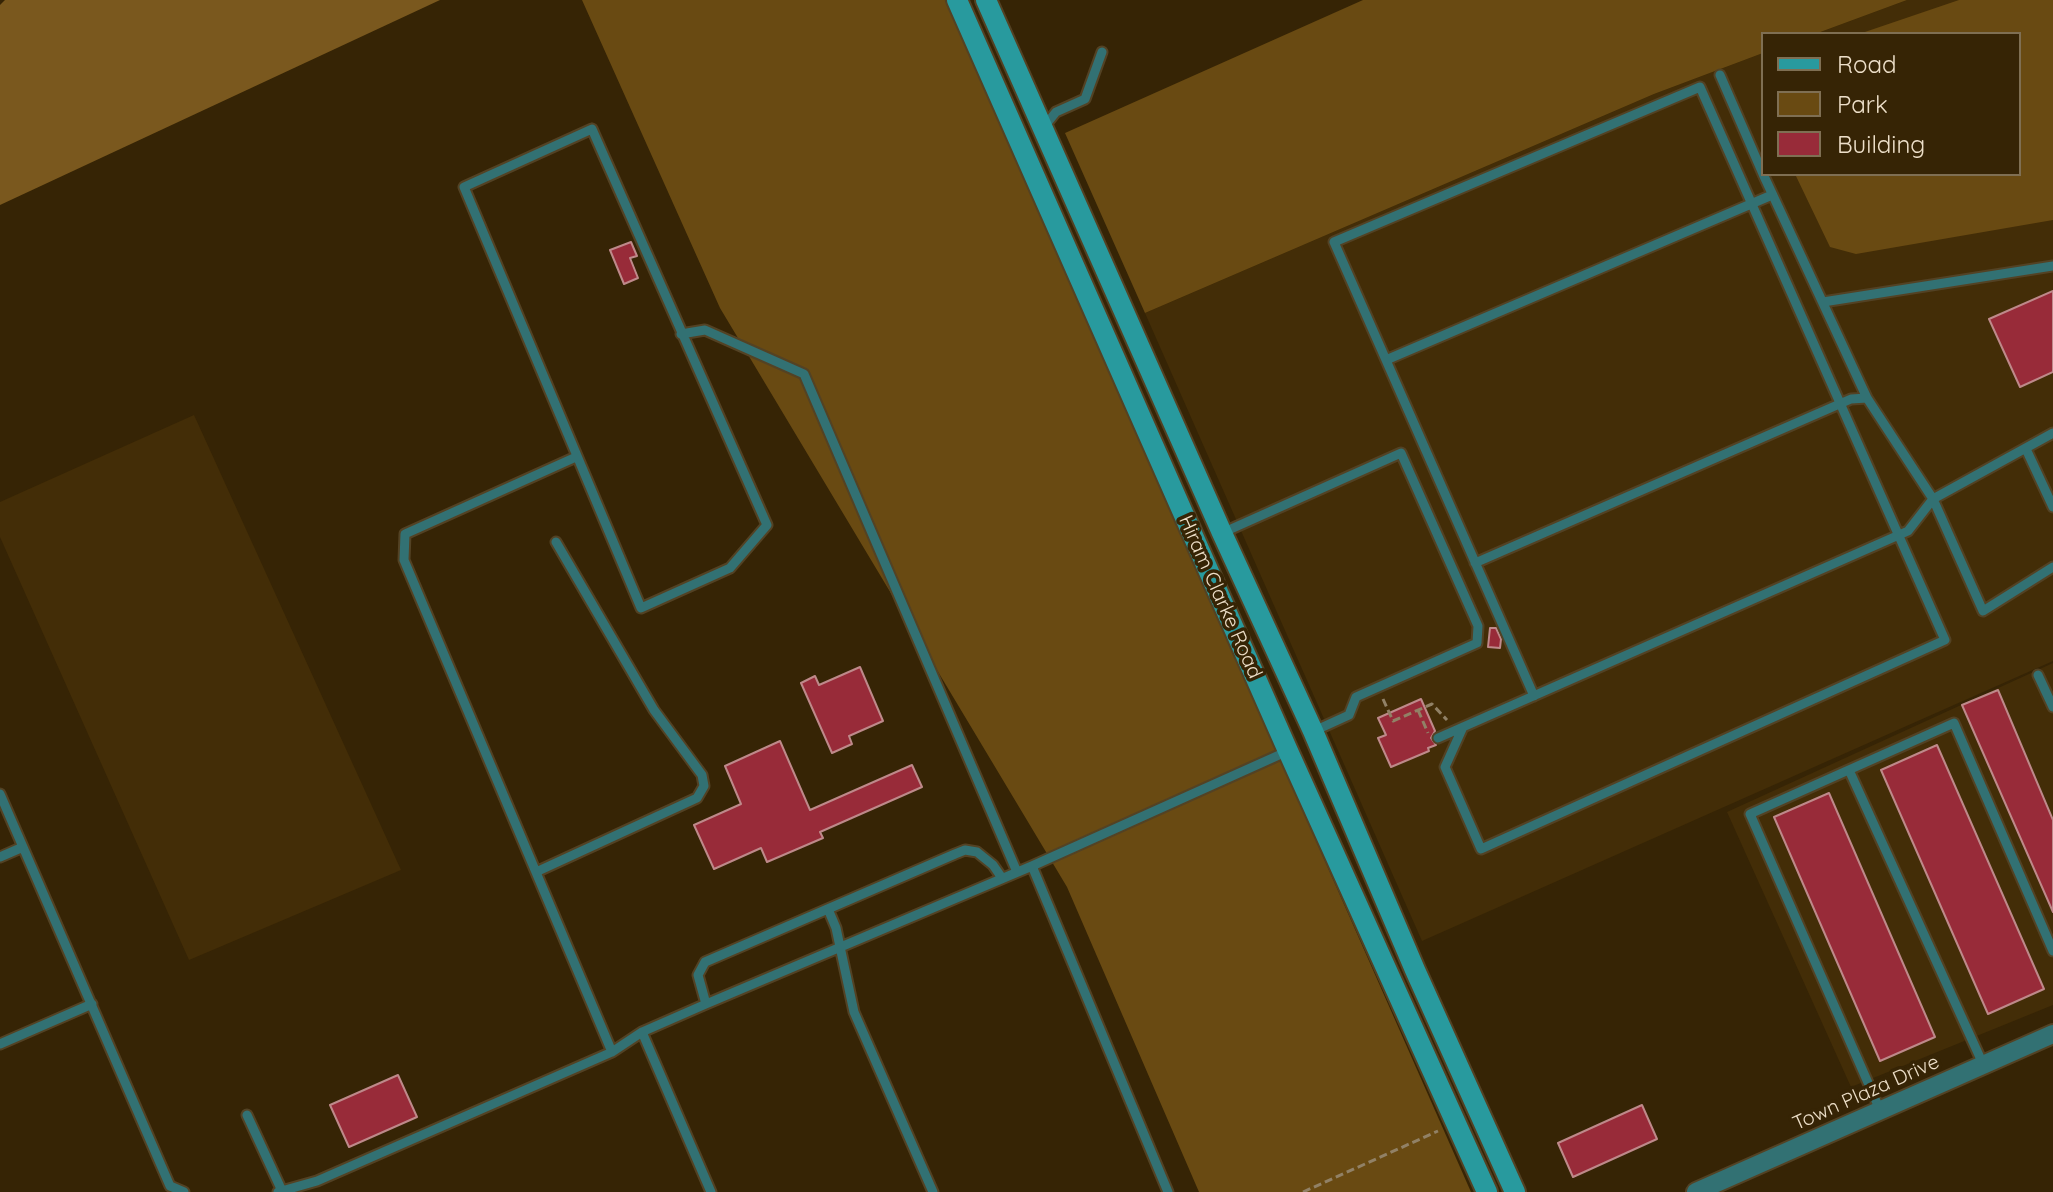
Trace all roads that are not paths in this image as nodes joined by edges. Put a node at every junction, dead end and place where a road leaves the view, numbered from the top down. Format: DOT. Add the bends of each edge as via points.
graph roads {
  1 [pos="957,0"];
  2 [pos="986,0"];
  3 [pos="1102,52"];
  4 [pos="1720,75"];
  5 [pos="1043,128"];
  6 [pos="1018,139"];
  7 [pos="1761,169"];
  8 [pos="1764,176"];
  9 [pos="1772,195"];
  10 [pos="1751,202"];
  11 [pos="2053,266"];
  12 [pos="1823,302"];
  13 [pos="1134,332"];
  14 [pos="681,334"];
  15 [pos="1109,344"];
  16 [pos="1386,360"];
  17 [pos="1867,398"];
  18 [pos="1840,404"];
  19 [pos="2053,433"];
  20 [pos="2026,449"];
  21 [pos="576,457"];
  22 [pos="1933,499"];
  23 [pos="2053,507"];
  24 [pos="1222,533"];
  25 [pos="1899,536"];
  26 [pos="556,542"];
  27 [pos="1198,548"];
  28 [pos="1475,563"];
  29 [pos="2053,567"];
  30 [pos="2038,675"];
  31 [pos="1534,696"];
  32 [pos="2053,707"];
  33 [pos="1460,729"];
  34 [pos="1313,731"];
  35 [pos="1438,738"];
  36 [pos="1288,751"];
  37 [pos="1849,770"];
  38 [pos="0,794"];
  39 [pos="23,847"];
  40 [pos="0,857"];
  41 [pos="1032,866"];
  42 [pos="536,872"];
  43 [pos="1017,872"];
  44 [pos="1002,878"];
  45 [pos="828,909"];
  46 [pos="839,947"];
  47 [pos="2053,951"];
  48 [pos="1415,970"];
  49 [pos="1392,981"];
  50 [pos="92,1004"];
  51 [pos="706,1004"];
  52 [pos="642,1032"];
  53 [pos="2053,1034"];
  54 [pos="1,1040"];
  55 [pos="612,1052"];
  56 [pos="1983,1064"];
  57 [pos="1880,1110"];
  58 [pos="247,1115"];
  59 [pos="280,1191"];
  60 [pos="184,1192"];
  61 [pos="711,1192"];
  62 [pos="933,1192"];
  63 [pos="1168,1192"];
  64 [pos="1487,1192"];
  65 [pos="1515,1192"];
  66 [pos="1696,1192"];
  1 -- 6 [label="main road, Hiram Clarke Road"];
  2 -- 5 [label="main road, Hiram Clarke Road"];
  3 -- 5 [label="lane" via="1085,99 1056,112"];
  4 -- 7 [label="lane"];
  5 -- 6 [label="main road"];
  5 -- 13 [label="main road, Hiram Clarke Road"];
  6 -- 15 [label="main road, Hiram Clarke Road"];
  8 -- 9 [label="lane"];
  9 -- 10 [label="lane"];
  9 -- 12 [label="lane"];
  10 -- 16 [label="lane"];
  10 -- 16 [label="lane" via="1700,87 1334,242"];
  10 -- 18 [label="lane"];
  11 -- 12 [label="lane"];
  12 -- 17 [label="lane"];
  13 -- 15 [label="main road"];
  13 -- 24 [label="main road, Hiram Clarke Road"];
  14 -- 21 [label="lane" via="767,525 730,568 641,608"];
  14 -- 21 [label="lane" via="592,129 464,187"];
  14 -- 43 [label="lane" via="705,330 804,374"];
  15 -- 27 [label="main road, Hiram Clarke Road"];
  16 -- 28 [label="lane"];
  17 -- 18 [label="lane"];
  17 -- 22 [label="lane"];
  18 -- 25 [label="lane"];
  18 -- 28 [label="lane"];
  19 -- 20 [label="lane"];
  20 -- 22 [label="lane"];
  20 -- 23 [label="lane"];
  21 -- 42 [label="lane" via="405,534 404,560"];
  22 -- 25 [label="lane"];
  22 -- 29 [label="lane" via="1983,611"];
  24 -- 27 [label="main road"];
  24 -- 34 [label="main road, Hiram Clarke Road"];
  24 -- 34 [label="lane" via="1401,453 1478,626 1477,643 1356,697 1349,715"];
  25 -- 31 [label="lane"];
  25 -- 33 [label="lane" via="1945,640 1481,849 1445,767"];
  26 -- 42 [label="lane" via="704,786 697,798"];
  27 -- 36 [label="main road, Hiram Clarke Road"];
  28 -- 31 [label="lane"];
  30 -- 32 [label="lane"];
  31 -- 33 [label="lane"];
  33 -- 35 [label="lane"];
  34 -- 36 [label="main road"];
  34 -- 48 [label="main road, Hiram Clarke Road"];
  36 -- 41 [label="lane"];
  36 -- 49 [label="main road, Hiram Clarke Road"];
  37 -- 47 [label="lane" via="1954,723"];
  37 -- 56 [label="lane"];
  37 -- 57 [label="lane" via="1750,814"];
  38 -- 39 [label="lane"];
  39 -- 40 [label="lane"];
  39 -- 50 [label="lane"];
  41 -- 43 [label="lane"];
  41 -- 63 [label="lane"];
  42 -- 55 [label="lane"];
  43 -- 44 [label="lane"];
  44 -- 45 [label="lane" via="977,852 965,850"];
  44 -- 46 [label="lane"];
  45 -- 46 [label="lane"];
  45 -- 51 [label="lane" via="705,962 698,975"];
  46 -- 51 [label="lane"];
  46 -- 62 [label="lane" via="854,1012"];
  48 -- 49 [label="main road"];
  48 -- 65 [label="main road, Hiram Clarke Road"];
  49 -- 64 [label="main road, Hiram Clarke Road"];
  50 -- 54 [label="lane"];
  50 -- 60 [label="lane" via="170,1186"];
  51 -- 52 [label="lane"];
  52 -- 55 [label="lane"];
  52 -- 61 [label="lane"];
  53 -- 56 [label="street, Town Plaza Drive"];
  55 -- 59 [label="lane" via="317,1181"];
  56 -- 57 [label="street, Town Plaza Drive"];
  57 -- 66 [label="street, Town Plaza Drive"];
  58 -- 59 [label="lane"];
}
